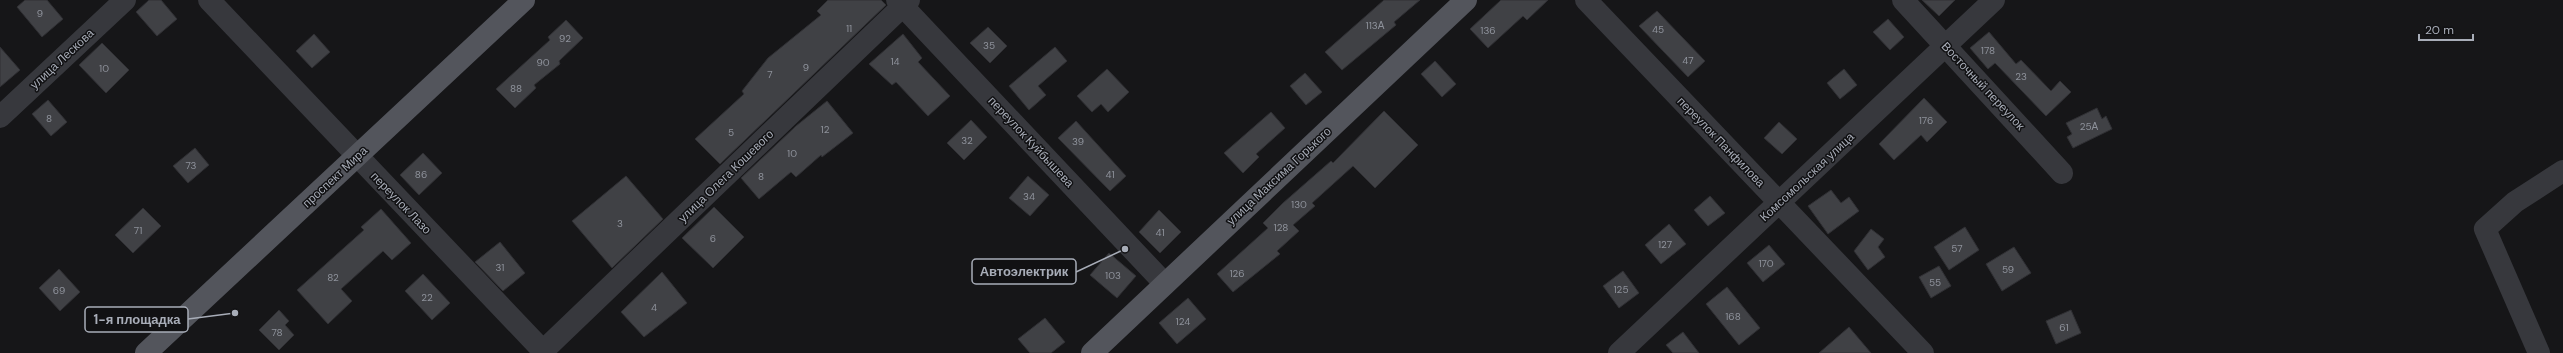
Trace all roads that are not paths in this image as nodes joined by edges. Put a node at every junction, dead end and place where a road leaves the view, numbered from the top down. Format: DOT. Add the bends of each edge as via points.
graph roads {
  1 [pos="125,0"];
  2 [pos="209,0"];
  3 [pos="524,0"];
  4 [pos="1466,0"];
  5 [pos="1586,0"];
  6 [pos="1903,0"];
  7 [pos="1994,0"];
  8 [pos="903,2"];
  9 [pos="1946,46"];
  10 [pos="0,117"];
  11 [pos="357,156"];
  12 [pos="2563,171"];
  13 [pos="2062,173"];
  14 [pos="1779,202"];
  15 [pos="1165,284"];
  16 [pos="544,352"];
  17 [pos="146,353"];
  18 [pos="1092,353"];
  19 [pos="1619,353"];
  20 [pos="1923,353"];
  21 [pos="2539,353"];
  1 -- 10 [label="street, улица Лескова"];
  2 -- 11 [label="street, переулок Лазо"];
  3 -- 11 [label="main road, проспект Мира"];
  4 -- 15 [label="main road, улица Максима Горького"];
  5 -- 14 [label="street, переулок Панфилова"];
  6 -- 9 [label="street, Восточный переулок"];
  7 -- 9 [label="street, Комсомольская улица"];
  8 -- 15 [label="street, переулок Куйбышева"];
  8 -- 16 [label="street, улица Олега Кошевого"];
  9 -- 13 [label="street, Восточный переулок"];
  9 -- 14 [label="street, Комсомольская улица"];
  11 -- 16 [label="street, переулок Лазо"];
  11 -- 17 [label="main road, проспект Мира"];
  12 -- 21 [label="street" via="2515,202 2485,229"];
  14 -- 19 [label="street, Комсомольская улица"];
  14 -- 20 [label="street, переулок Панфилова"];
  15 -- 18 [label="main road, улица Максима Горького"];
}
